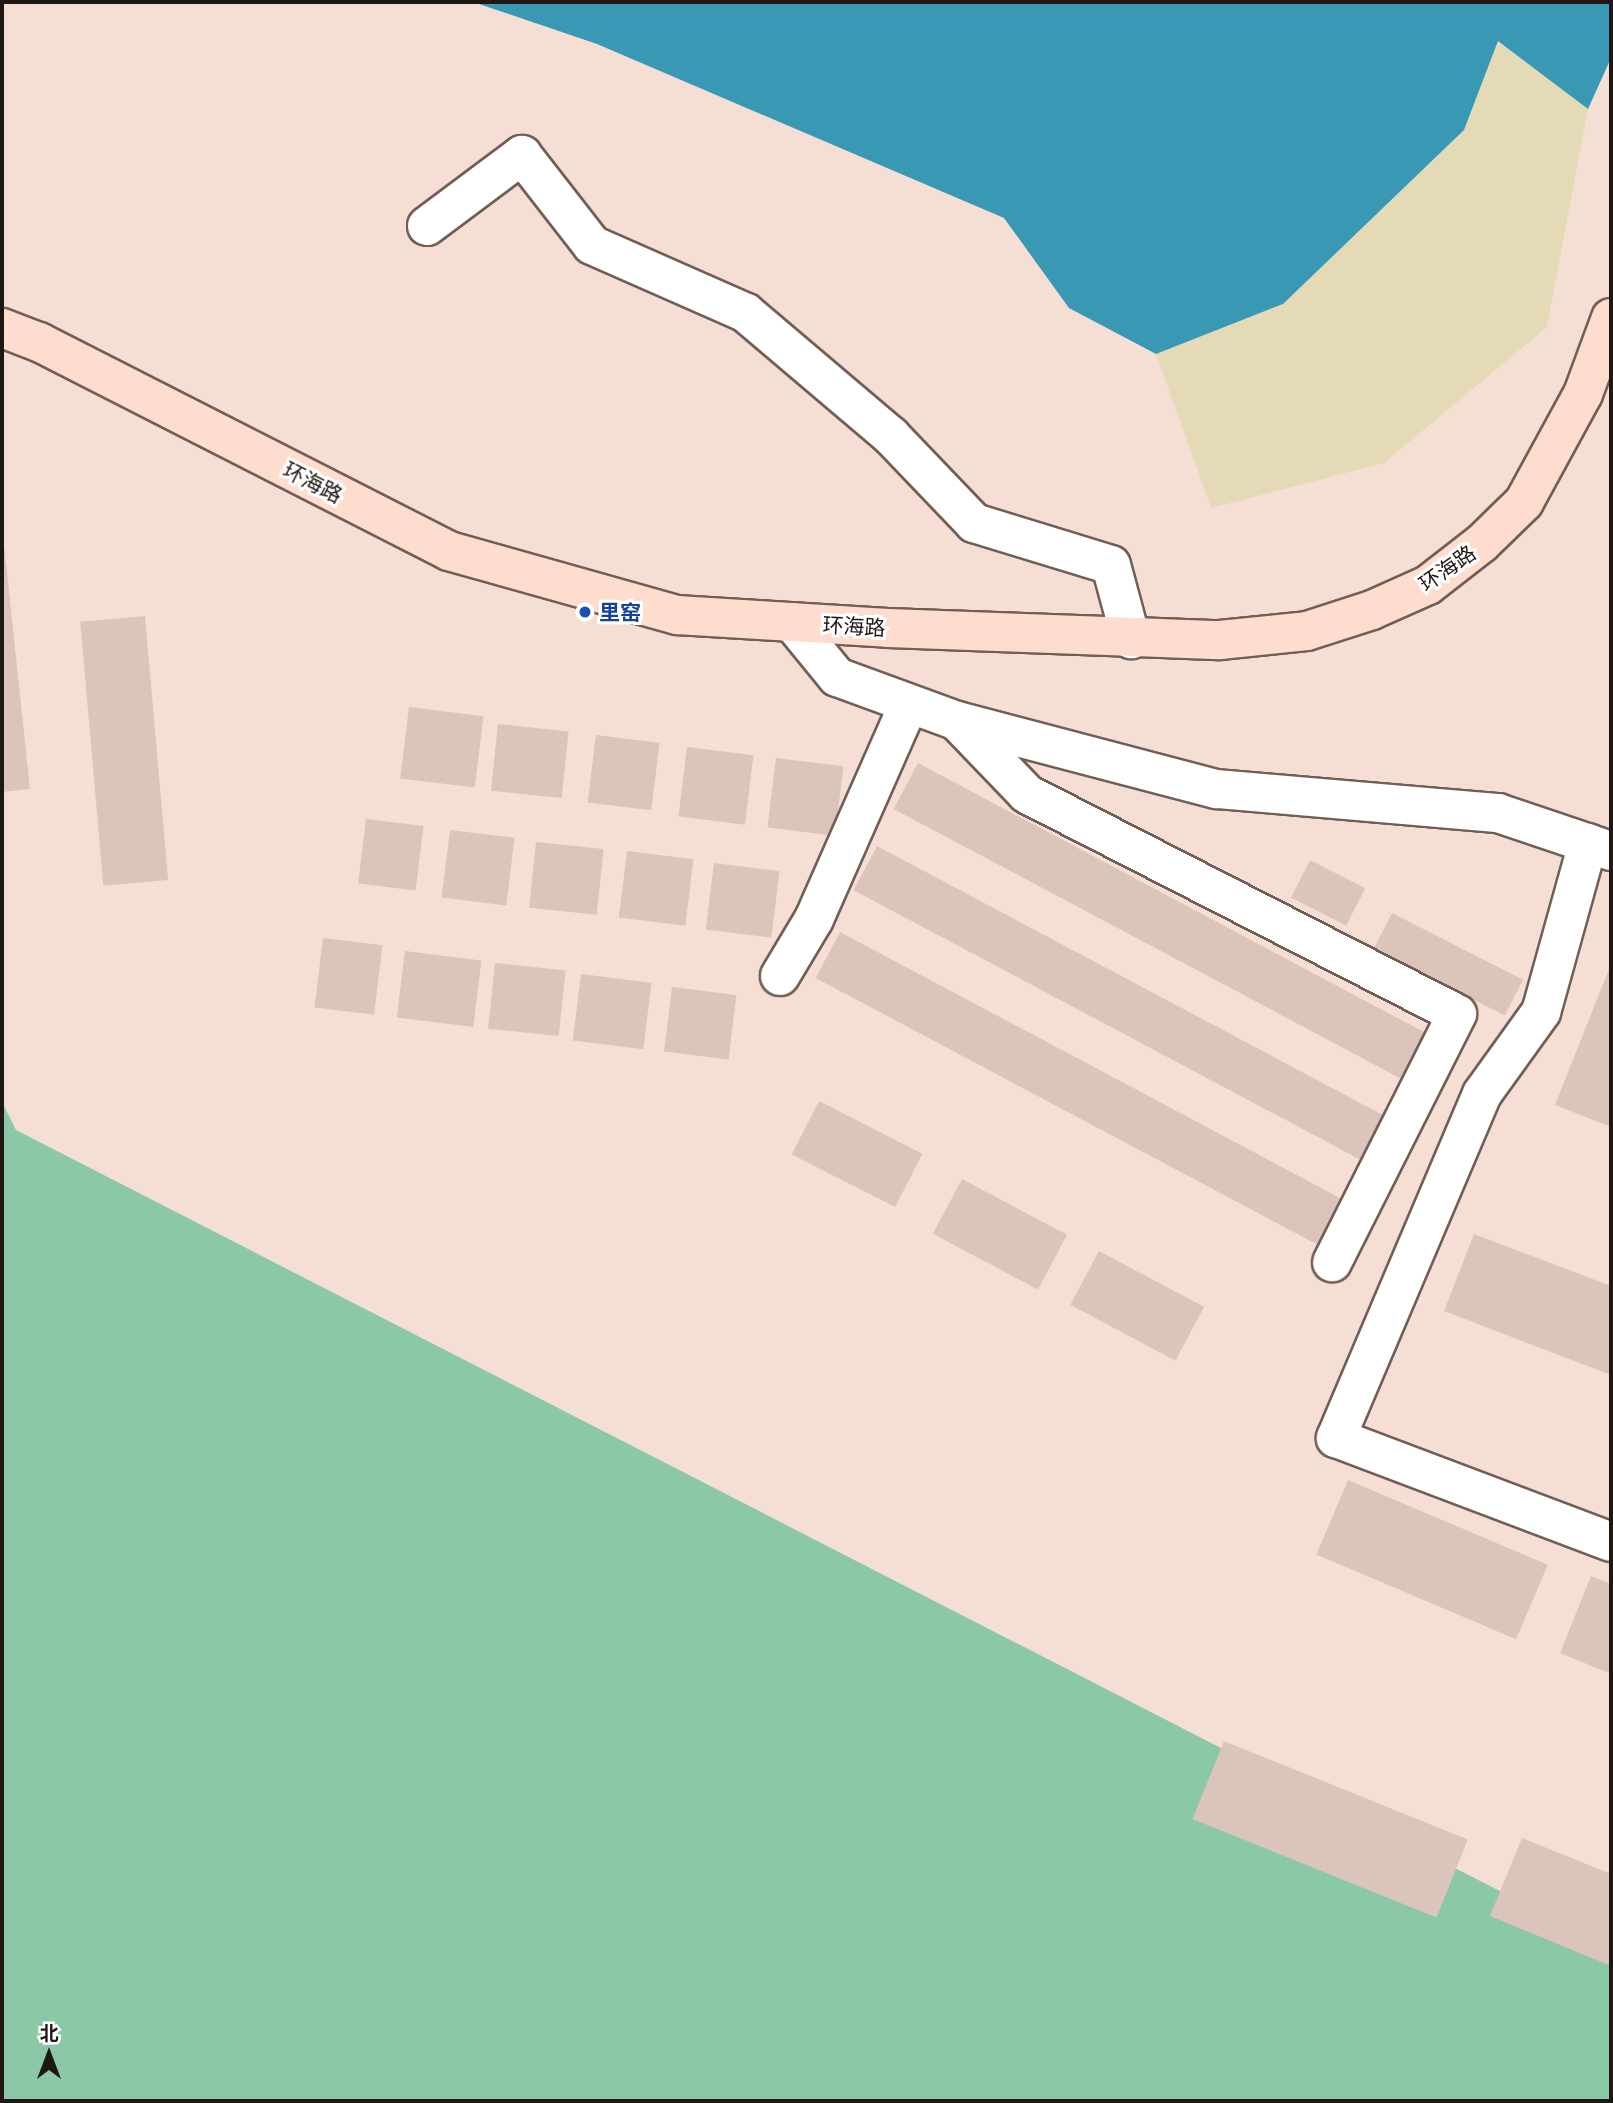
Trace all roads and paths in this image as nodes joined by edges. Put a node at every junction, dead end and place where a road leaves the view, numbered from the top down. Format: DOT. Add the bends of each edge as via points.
graph roads {
  1 [pos="427,226"];
  2 [pos="1611,318"];
  3 [pos="2,328"];
  4 [pos="792,622"];
  5 [pos="1131,639"];
  6 [pos="909,704"];
  7 [pos="957,721"];
  8 [pos="1599,847"];
  9 [pos="780,976"];
  10 [pos="1332,1262"];
  11 [pos="1611,1542"];
  1 -- 5 [label="street" via="522,155 592,245 746,313 891,436 974,523 1111,565"];
  2 -- 5 [label="main road, 环海路" via="1583,394 1524,502 1482,543 1428,585 1307,631 1220,640"];
  3 -- 4 [label="main road, 环海路" via="39,342 449,551 677,615"];
  4 -- 5 [label="main road, 环海路"];
  4 -- 6 [label="street" via="837,677"];
  6 -- 7 [label="street"];
  6 -- 9 [label="street" via="814,919"];
  7 -- 8 [label="street" via="1217,789 1498,813"];
  7 -- 10 [label="street" via="1027,794 1457,1014"];
  8 -- 11 [label="street" via="1541,1012 1482,1094 1336,1438"];
}
